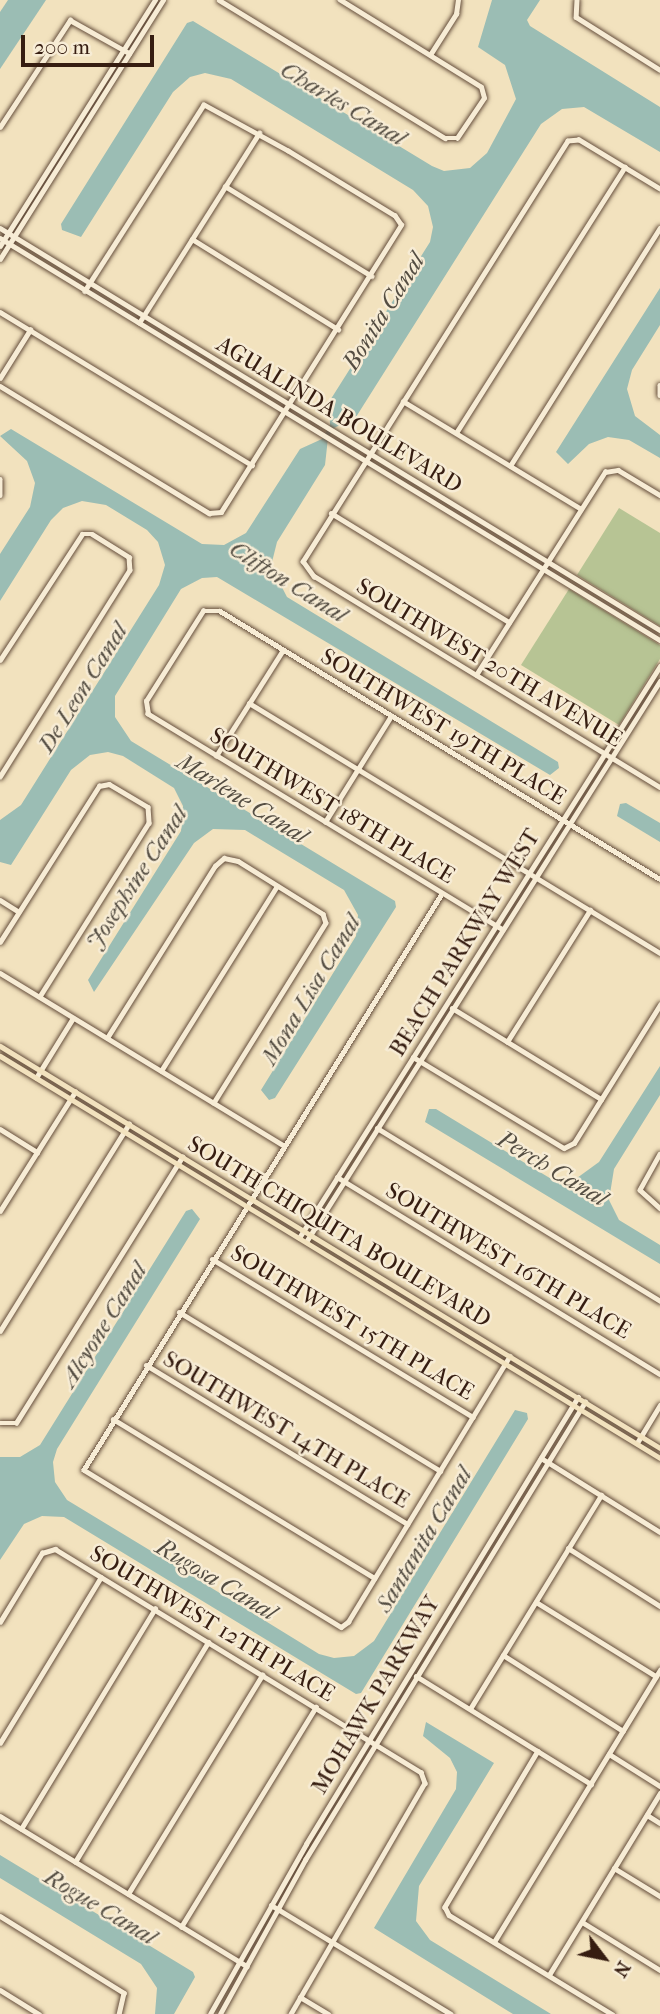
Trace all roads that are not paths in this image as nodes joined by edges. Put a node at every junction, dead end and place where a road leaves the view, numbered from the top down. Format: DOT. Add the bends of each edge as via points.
graph roads {
  1 [pos="155,0"];
  2 [pos="163,0"];
  3 [pos="219,0"];
  4 [pos="340,0"];
  5 [pos="577,0"];
  6 [pos="458,3"];
  7 [pos="123,50"];
  8 [pos="129,53"];
  9 [pos="430,55"];
  10 [pos="660,70"];
  11 [pos="0,127"];
  12 [pos="258,133"];
  13 [pos="625,167"];
  14 [pos="225,186"];
  15 [pos="660,189"];
  16 [pos="0,228"];
  17 [pos="660,228"];
  18 [pos="8,233"];
  19 [pos="14,237"];
  20 [pos="2,239"];
  21 [pos="192,239"];
  22 [pos="9,244"];
  23 [pos="0,246"];
  24 [pos="0,259"];
  25 [pos="372,276"];
  26 [pos="90,284"];
  27 [pos="85,290"];
  28 [pos="0,312"];
  29 [pos="143,316"];
  30 [pos="139,323"];
  31 [pos="338,329"];
  32 [pos="30,330"];
  33 [pos="0,378"];
  34 [pos="660,385"];
  35 [pos="0,386"];
  36 [pos="659,394"];
  37 [pos="403,401"];
  38 [pos="290,405"];
  39 [pos="285,412"];
  40 [pos="456,433"];
  41 [pos="370,454"];
  42 [pos="365,461"];
  43 [pos="252,466"];
  44 [pos="510,466"];
  45 [pos="1,481"];
  46 [pos="0,495"];
  47 [pos="660,495"];
  48 [pos="581,509"];
  49 [pos="331,513"];
  50 [pos="547,562"];
  51 [pos="543,569"];
  52 [pos="509,622"];
  53 [pos="660,631"];
  54 [pos="660,640"];
  55 [pos="283,650"];
  56 [pos="0,660"];
  57 [pos="660,666"];
  58 [pos="476,675"];
  59 [pos="660,681"];
  60 [pos="249,702"];
  61 [pos="145,710"];
  62 [pos="391,716"];
  63 [pos="605,754"];
  64 [pos="216,756"];
  65 [pos="612,757"];
  66 [pos="358,769"];
  67 [pos="0,777"];
  68 [pos="660,787"];
  69 [pos="563,820"];
  70 [pos="325,822"];
  71 [pos="569,824"];
  72 [pos="529,873"];
  73 [pos="536,877"];
  74 [pos="660,879"];
  75 [pos="277,886"];
  76 [pos="442,894"];
  77 [pos="0,900"];
  78 [pos="590,910"];
  79 [pos="19,912"];
  80 [pos="496,926"];
  81 [pos="503,930"];
  82 [pos="0,942"];
  83 [pos="660,953"];
  84 [pos="0,972"];
  85 [pos="40,997"];
  86 [pos="446,1004"];
  87 [pos="660,1005"];
  88 [pos="453,1009"];
  89 [pos="73,1018"];
  90 [pos="107,1038"];
  91 [pos="507,1042"];
  92 [pos="0,1046"];
  93 [pos="0,1056"];
  94 [pos="413,1057"];
  95 [pos="420,1062"];
  96 [pos="40,1070"];
  97 [pos="161,1070"];
  98 [pos="36,1077"];
  99 [pos="75,1091"];
  100 [pos="70,1099"];
  101 [pos="601,1099"];
  102 [pos="214,1103"];
  103 [pos="128,1124"];
  104 [pos="371,1124"];
  105 [pos="0,1129"];
  106 [pos="377,1129"];
  107 [pos="124,1131"];
  108 [pos="283,1145"];
  109 [pos="37,1152"];
  110 [pos="660,1154"];
  111 [pos="182,1157"];
  112 [pos="178,1164"];
  113 [pos="337,1177"];
  114 [pos="344,1182"];
  115 [pos="250,1198"];
  116 [pos="246,1205"];
  117 [pos="1,1206"];
  118 [pos="660,1208"];
  119 [pos="304,1231"];
  120 [pos="311,1235"];
  121 [pos="299,1238"];
  122 [pos="306,1242"];
  123 [pos="212,1259"];
  124 [pos="660,1301"];
  125 [pos="179,1312"];
  126 [pos="0,1331"];
  127 [pos="510,1356"];
  128 [pos="506,1363"];
  129 [pos="146,1365"];
  130 [pos="660,1374"];
  131 [pos="578,1397"];
  132 [pos="585,1402"];
  133 [pos="573,1405"];
  134 [pos="660,1405"];
  135 [pos="581,1409"];
  136 [pos="473,1417"];
  137 [pos="113,1419"];
  138 [pos="0,1423"];
  139 [pos="641,1436"];
  140 [pos="636,1443"];
  141 [pos="660,1448"];
  142 [pos="541,1458"];
  143 [pos="660,1458"];
  144 [pos="548,1462"];
  145 [pos="440,1471"];
  146 [pos="601,1495"];
  147 [pos="408,1524"];
  148 [pos="660,1532"];
  149 [pos="568,1548"];
  150 [pos="101,1577"];
  151 [pos="375,1578"];
  152 [pos="536,1602"];
  153 [pos="660,1606"];
  154 [pos="155,1609"];
  155 [pos="0,1622"];
  156 [pos="208,1642"];
  157 [pos="503,1655"];
  158 [pos="660,1670"];
  159 [pos="410,1672"];
  160 [pos="262,1675"];
  161 [pos="417,1676"];
  162 [pos="656,1676"];
  163 [pos="316,1707"];
  164 [pos="470,1709"];
  165 [pos="623,1731"];
  166 [pos="369,1740"];
  167 [pos="0,1743"];
  168 [pos="376,1744"];
  169 [pos="538,1751"];
  170 [pos="609,1754"];
  171 [pos="591,1784"];
  172 [pos="660,1786"];
  173 [pos="660,1793"];
  174 [pos="647,1815"];
  175 [pos="0,1816"];
  176 [pos="660,1823"];
  177 [pos="21,1829"];
  178 [pos="75,1862"];
  179 [pos="614,1868"];
  180 [pos="128,1894"];
  181 [pos="660,1896"];
  182 [pos="271,1905"];
  183 [pos="278,1909"];
  184 [pos="0,1916"];
  185 [pos="582,1922"];
  186 [pos="181,1927"];
  187 [pos="331,1941"];
  188 [pos="494,1942"];
  189 [pos="239,1961"];
  190 [pos="247,1966"];
  191 [pos="660,1970"];
  192 [pos="548,1975"];
  193 [pos="0,1990"];
  194 [pos="300,1997"];
  195 [pos="39,2014"];
  196 [pos="119,2014"];
  197 [pos="210,2014"];
  198 [pos="219,2014"];
  199 [pos="291,2014"];
  200 [pos="328,2014"];
  201 [pos="451,2014"];
  202 [pos="612,2014"];
  1 -- 7 [label="street"];
  2 -- 8 [label="street"];
  3 -- 9 [label="street" via="452,140 461,135 484,91"];
  4 -- 9 [label="street"];
  5 -- 10 [label="street" via="573,12"];
  6 -- 9 [label="street"];
  7 -- 8 [label="street"];
  7 -- 11 [label="street" via="70,20"];
  7 -- 18 [label="street"];
  8 -- 19 [label="street"];
  12 -- 14 [label="street"];
  12 -- 25 [label="street" via="395,216 401,225"];
  12 -- 26 [label="street" via="204,105"];
  13 -- 15 [label="street"];
  13 -- 37 [label="street" via="573,139 563,147"];
  13 -- 40 [label="street"];
  14 -- 21 [label="street"];
  14 -- 25 [label="street"];
  16 -- 18 [label="street, AGUALINDA BOULEVARD"];
  17 -- 44 [label="street"];
  18 -- 19 [label="street, AGUALINDA BOULEVARD"];
  18 -- 20 [label="street"];
  19 -- 22 [label="street"];
  19 -- 26 [label="street, AGUALINDA BOULEVARD"];
  20 -- 22 [label="street, AGUALINDA BOULEVARD"];
  20 -- 23 [label="street"];
  21 -- 29 [label="street"];
  21 -- 31 [label="street"];
  22 -- 24 [label="street"];
  22 -- 27 [label="street, AGUALINDA BOULEVARD"];
  25 -- 31 [label="street"];
  26 -- 27 [label="street"];
  26 -- 29 [label="street, AGUALINDA BOULEVARD"];
  27 -- 30 [label="street, AGUALINDA BOULEVARD"];
  28 -- 32 [label="street"];
  29 -- 30 [label="street"];
  29 -- 38 [label="street, AGUALINDA BOULEVARD"];
  30 -- 39 [label="street, AGUALINDA BOULEVARD"];
  31 -- 38 [label="street"];
  32 -- 33 [label="street"];
  32 -- 43 [label="street"];
  34 -- 36 [label="street"];
  35 -- 43 [label="street" via="215,514 225,507"];
  37 -- 40 [label="street"];
  37 -- 41 [label="street"];
  38 -- 39 [label="street"];
  38 -- 41 [label="street, AGUALINDA BOULEVARD"];
  39 -- 42 [label="street, AGUALINDA BOULEVARD"];
  39 -- 43 [label="street"];
  40 -- 44 [label="street"];
  41 -- 42 [label="street"];
  41 -- 50 [label="street, AGUALINDA BOULEVARD"];
  42 -- 49 [label="street"];
  42 -- 51 [label="street, AGUALINDA BOULEVARD"];
  44 -- 48 [label="street"];
  45 -- 46 [label="street"];
  47 -- 48 [label="street" via="618,470 608,469"];
  48 -- 50 [label="street"];
  49 -- 52 [label="street"];
  49 -- 58 [label="street, SOUTHWEST 20TH AVENUE" via="303,566"];
  50 -- 51 [label="street"];
  50 -- 53 [label="street, AGUALINDA BOULEVARD"];
  51 -- 52 [label="street"];
  51 -- 54 [label="street, AGUALINDA BOULEVARD"];
  52 -- 58 [label="street"];
  55 -- 60 [label="street"];
  55 -- 61 [label="street, SOUTHWEST 19TH PLACE" via="220,611 207,608 146,701"];
  55 -- 62 [label="street, SOUTHWEST 19TH PLACE"];
  56 -- 67 [label="street" via="82,534 92,534 131,562"];
  57 -- 63 [label="street, BEACH PARKWAY WEST"];
  58 -- 63 [label="street, SOUTHWEST 20TH AVENUE"];
  59 -- 65 [label="street, BEACH PARKWAY WEST"];
  60 -- 64 [label="street"];
  60 -- 66 [label="street"];
  61 -- 64 [label="street, SOUTHWEST 18TH PLACE"];
  62 -- 66 [label="street"];
  62 -- 69 [label="street, SOUTHWEST 19TH PLACE"];
  63 -- 65 [label="street, SOUTHWEST 20TH AVENUE"];
  63 -- 69 [label="street, BEACH PARKWAY WEST"];
  64 -- 70 [label="street, SOUTHWEST 18TH PLACE"];
  65 -- 68 [label="street, SOUTHWEST 20TH AVENUE"];
  65 -- 71 [label="street, BEACH PARKWAY WEST"];
  66 -- 70 [label="street"];
  66 -- 72 [label="street"];
  69 -- 71 [label="street, SOUTHWEST 19TH PLACE"];
  69 -- 72 [label="street, BEACH PARKWAY WEST"];
  70 -- 76 [label="street, SOUTHWEST 18TH PLACE"];
  71 -- 73 [label="street, BEACH PARKWAY WEST"];
  71 -- 74 [label="street, SOUTHWEST 19TH PLACE"];
  72 -- 73 [label="street"];
  72 -- 80 [label="street, BEACH PARKWAY WEST"];
  73 -- 78 [label="street"];
  73 -- 81 [label="street, BEACH PARKWAY WEST"];
  75 -- 90 [label="street" via="233,859 223,858"];
  75 -- 97 [label="street"];
  75 -- 102 [label="street" via="326,918 325,928"];
  76 -- 80 [label="street, SOUTHWEST 18TH PLACE"];
  76 -- 108 [label="street"];
  77 -- 79 [label="street"];
  78 -- 83 [label="street"];
  78 -- 91 [label="street"];
  79 -- 82 [label="street"];
  79 -- 85 [label="street" via="104,783 151,812 149,823"];
  80 -- 81 [label="street, SOUTHWEST 18TH PLACE"];
  80 -- 86 [label="street, BEACH PARKWAY WEST"];
  81 -- 88 [label="street, BEACH PARKWAY WEST"];
  84 -- 85 [label="street"];
  85 -- 89 [label="street"];
  86 -- 88 [label="street"];
  86 -- 94 [label="street, BEACH PARKWAY WEST"];
  87 -- 101 [label="street"];
  88 -- 91 [label="street"];
  88 -- 95 [label="street, BEACH PARKWAY WEST"];
  89 -- 90 [label="street"];
  89 -- 96 [label="street"];
  90 -- 97 [label="street"];
  91 -- 101 [label="street"];
  92 -- 96 [label="main road, SOUTH CHIQUITA BOULEVARD"];
  93 -- 98 [label="main road, SOUTH CHIQUITA BOULEVARD"];
  94 -- 95 [label="street"];
  94 -- 104 [label="street, BEACH PARKWAY WEST"];
  95 -- 101 [label="street" via="564,1148 574,1143"];
  95 -- 106 [label="street, BEACH PARKWAY WEST"];
  96 -- 98 [label="street"];
  96 -- 99 [label="main road, SOUTH CHIQUITA BOULEVARD"];
  97 -- 102 [label="street"];
  98 -- 100 [label="main road, SOUTH CHIQUITA BOULEVARD"];
  99 -- 100 [label="street"];
  99 -- 103 [label="main road, SOUTH CHIQUITA BOULEVARD"];
  100 -- 107 [label="main road, SOUTH CHIQUITA BOULEVARD"];
  100 -- 109 [label="street"];
  102 -- 108 [label="street"];
  103 -- 107 [label="street"];
  103 -- 111 [label="main road, SOUTH CHIQUITA BOULEVARD"];
  104 -- 106 [label="street"];
  104 -- 113 [label="street, BEACH PARKWAY WEST"];
  105 -- 109 [label="street"];
  106 -- 114 [label="street, BEACH PARKWAY WEST"];
  106 -- 124 [label="street"];
  107 -- 112 [label="main road, SOUTH CHIQUITA BOULEVARD"];
  107 -- 126 [label="street"];
  108 -- 115 [label="street"];
  109 -- 117 [label="street"];
  110 -- 118 [label="street" via="641,1185 641,1195"];
  111 -- 112 [label="street"];
  111 -- 115 [label="main road, SOUTH CHIQUITA BOULEVARD"];
  112 -- 116 [label="main road, SOUTH CHIQUITA BOULEVARD"];
  112 -- 138 [label="street" via="12,1426"];
  113 -- 114 [label="street, SOUTHWEST 16TH PLACE"];
  113 -- 119 [label="street, BEACH PARKWAY WEST"];
  114 -- 120 [label="street, BEACH PARKWAY WEST"];
  114 -- 130 [label="street, SOUTHWEST 16TH PLACE"];
  115 -- 116 [label="street"];
  115 -- 119 [label="main road, SOUTH CHIQUITA BOULEVARD"];
  116 -- 121 [label="main road, SOUTH CHIQUITA BOULEVARD"];
  116 -- 123 [label="street"];
  119 -- 120 [label="main road, SOUTH CHIQUITA BOULEVARD"];
  119 -- 121 [label="street, BEACH PARKWAY WEST"];
  120 -- 122 [label="street, BEACH PARKWAY WEST"];
  120 -- 127 [label="main road, SOUTH CHIQUITA BOULEVARD"];
  121 -- 122 [label="main road, SOUTH CHIQUITA BOULEVARD"];
  122 -- 128 [label="main road, SOUTH CHIQUITA BOULEVARD"];
  123 -- 125 [label="street"];
  123 -- 136 [label="street, SOUTHWEST 15TH PLACE"];
  125 -- 129 [label="street"];
  125 -- 145 [label="street"];
  127 -- 128 [label="street"];
  127 -- 131 [label="main road, SOUTH CHIQUITA BOULEVARD"];
  128 -- 133 [label="main road, SOUTH CHIQUITA BOULEVARD"];
  128 -- 136 [label="street"];
  129 -- 137 [label="street"];
  129 -- 147 [label="street, SOUTHWEST 14TH PLACE"];
  131 -- 132 [label="main road, SOUTH CHIQUITA BOULEVARD"];
  131 -- 133 [label="street, MOHAWK PARKWAY"];
  132 -- 135 [label="street, MOHAWK PARKWAY"];
  132 -- 139 [label="main road, SOUTH CHIQUITA BOULEVARD"];
  133 -- 135 [label="main road, SOUTH CHIQUITA BOULEVARD"];
  133 -- 142 [label="street, MOHAWK PARKWAY"];
  134 -- 139 [label="street"];
  135 -- 140 [label="main road, SOUTH CHIQUITA BOULEVARD"];
  135 -- 144 [label="street, MOHAWK PARKWAY"];
  136 -- 145 [label="street"];
  137 -- 151 [label="street"];
  137 -- 151 [label="street" via="84,1471 341,1627"];
  139 -- 140 [label="street"];
  139 -- 141 [label="main road, SOUTH CHIQUITA BOULEVARD"];
  140 -- 143 [label="main road, SOUTH CHIQUITA BOULEVARD"];
  142 -- 144 [label="street"];
  142 -- 159 [label="street, MOHAWK PARKWAY"];
  144 -- 146 [label="street"];
  144 -- 161 [label="street, MOHAWK PARKWAY"];
  145 -- 147 [label="street"];
  146 -- 148 [label="street"];
  146 -- 149 [label="street"];
  147 -- 151 [label="street"];
  149 -- 152 [label="street"];
  149 -- 153 [label="street"];
  150 -- 154 [label="street, SOUTHWEST 12TH PLACE"];
  150 -- 155 [label="street, SOUTHWEST 12TH PLACE" via="49,1548"];
  150 -- 167 [label="street"];
  152 -- 157 [label="street"];
  152 -- 162 [label="street"];
  154 -- 156 [label="street, SOUTHWEST 12TH PLACE"];
  154 -- 177 [label="street"];
  156 -- 160 [label="street, SOUTHWEST 12TH PLACE"];
  156 -- 178 [label="street"];
  157 -- 164 [label="street"];
  157 -- 165 [label="street"];
  158 -- 162 [label="street"];
  159 -- 161 [label="street"];
  159 -- 166 [label="street, MOHAWK PARKWAY"];
  160 -- 163 [label="street, SOUTHWEST 12TH PLACE"];
  160 -- 180 [label="street"];
  161 -- 164 [label="street"];
  161 -- 168 [label="street, MOHAWK PARKWAY"];
  162 -- 165 [label="street"];
  163 -- 166 [label="street, SOUTHWEST 12TH PLACE"];
  163 -- 186 [label="street"];
  164 -- 169 [label="street"];
  165 -- 170 [label="street"];
  166 -- 168 [label="street, SOUTHWEST 12TH PLACE"];
  166 -- 182 [label="street, MOHAWK PARKWAY"];
  168 -- 183 [label="street, MOHAWK PARKWAY"];
  168 -- 187 [label="street, SOUTHWEST 12TH PLACE" via="425,1778"];
  169 -- 171 [label="street"];
  169 -- 188 [label="street" via="446,1907 449,1915"];
  170 -- 171 [label="street"];
  170 -- 172 [label="street"];
  171 -- 188 [label="street"];
  173 -- 174 [label="street"];
  174 -- 176 [label="street"];
  174 -- 179 [label="street"];
  175 -- 177 [label="street"];
  177 -- 178 [label="street"];
  178 -- 180 [label="street"];
  179 -- 181 [label="street"];
  179 -- 185 [label="street"];
  180 -- 186 [label="street"];
  182 -- 183 [label="street"];
  182 -- 189 [label="street, MOHAWK PARKWAY"];
  183 -- 187 [label="street"];
  183 -- 190 [label="street, MOHAWK PARKWAY"];
  184 -- 196 [label="street" via="124,1993"];
  185 -- 191 [label="street"];
  185 -- 192 [label="street"];
  186 -- 189 [label="street"];
  187 -- 194 [label="street"];
  187 -- 201 [label="street"];
  188 -- 192 [label="street"];
  189 -- 190 [label="street"];
  189 -- 197 [label="street, MOHAWK PARKWAY"];
  190 -- 198 [label="street, MOHAWK PARKWAY"];
  192 -- 202 [label="street"];
  193 -- 195 [label="street"];
  194 -- 199 [label="street"];
  194 -- 200 [label="street"];
}
